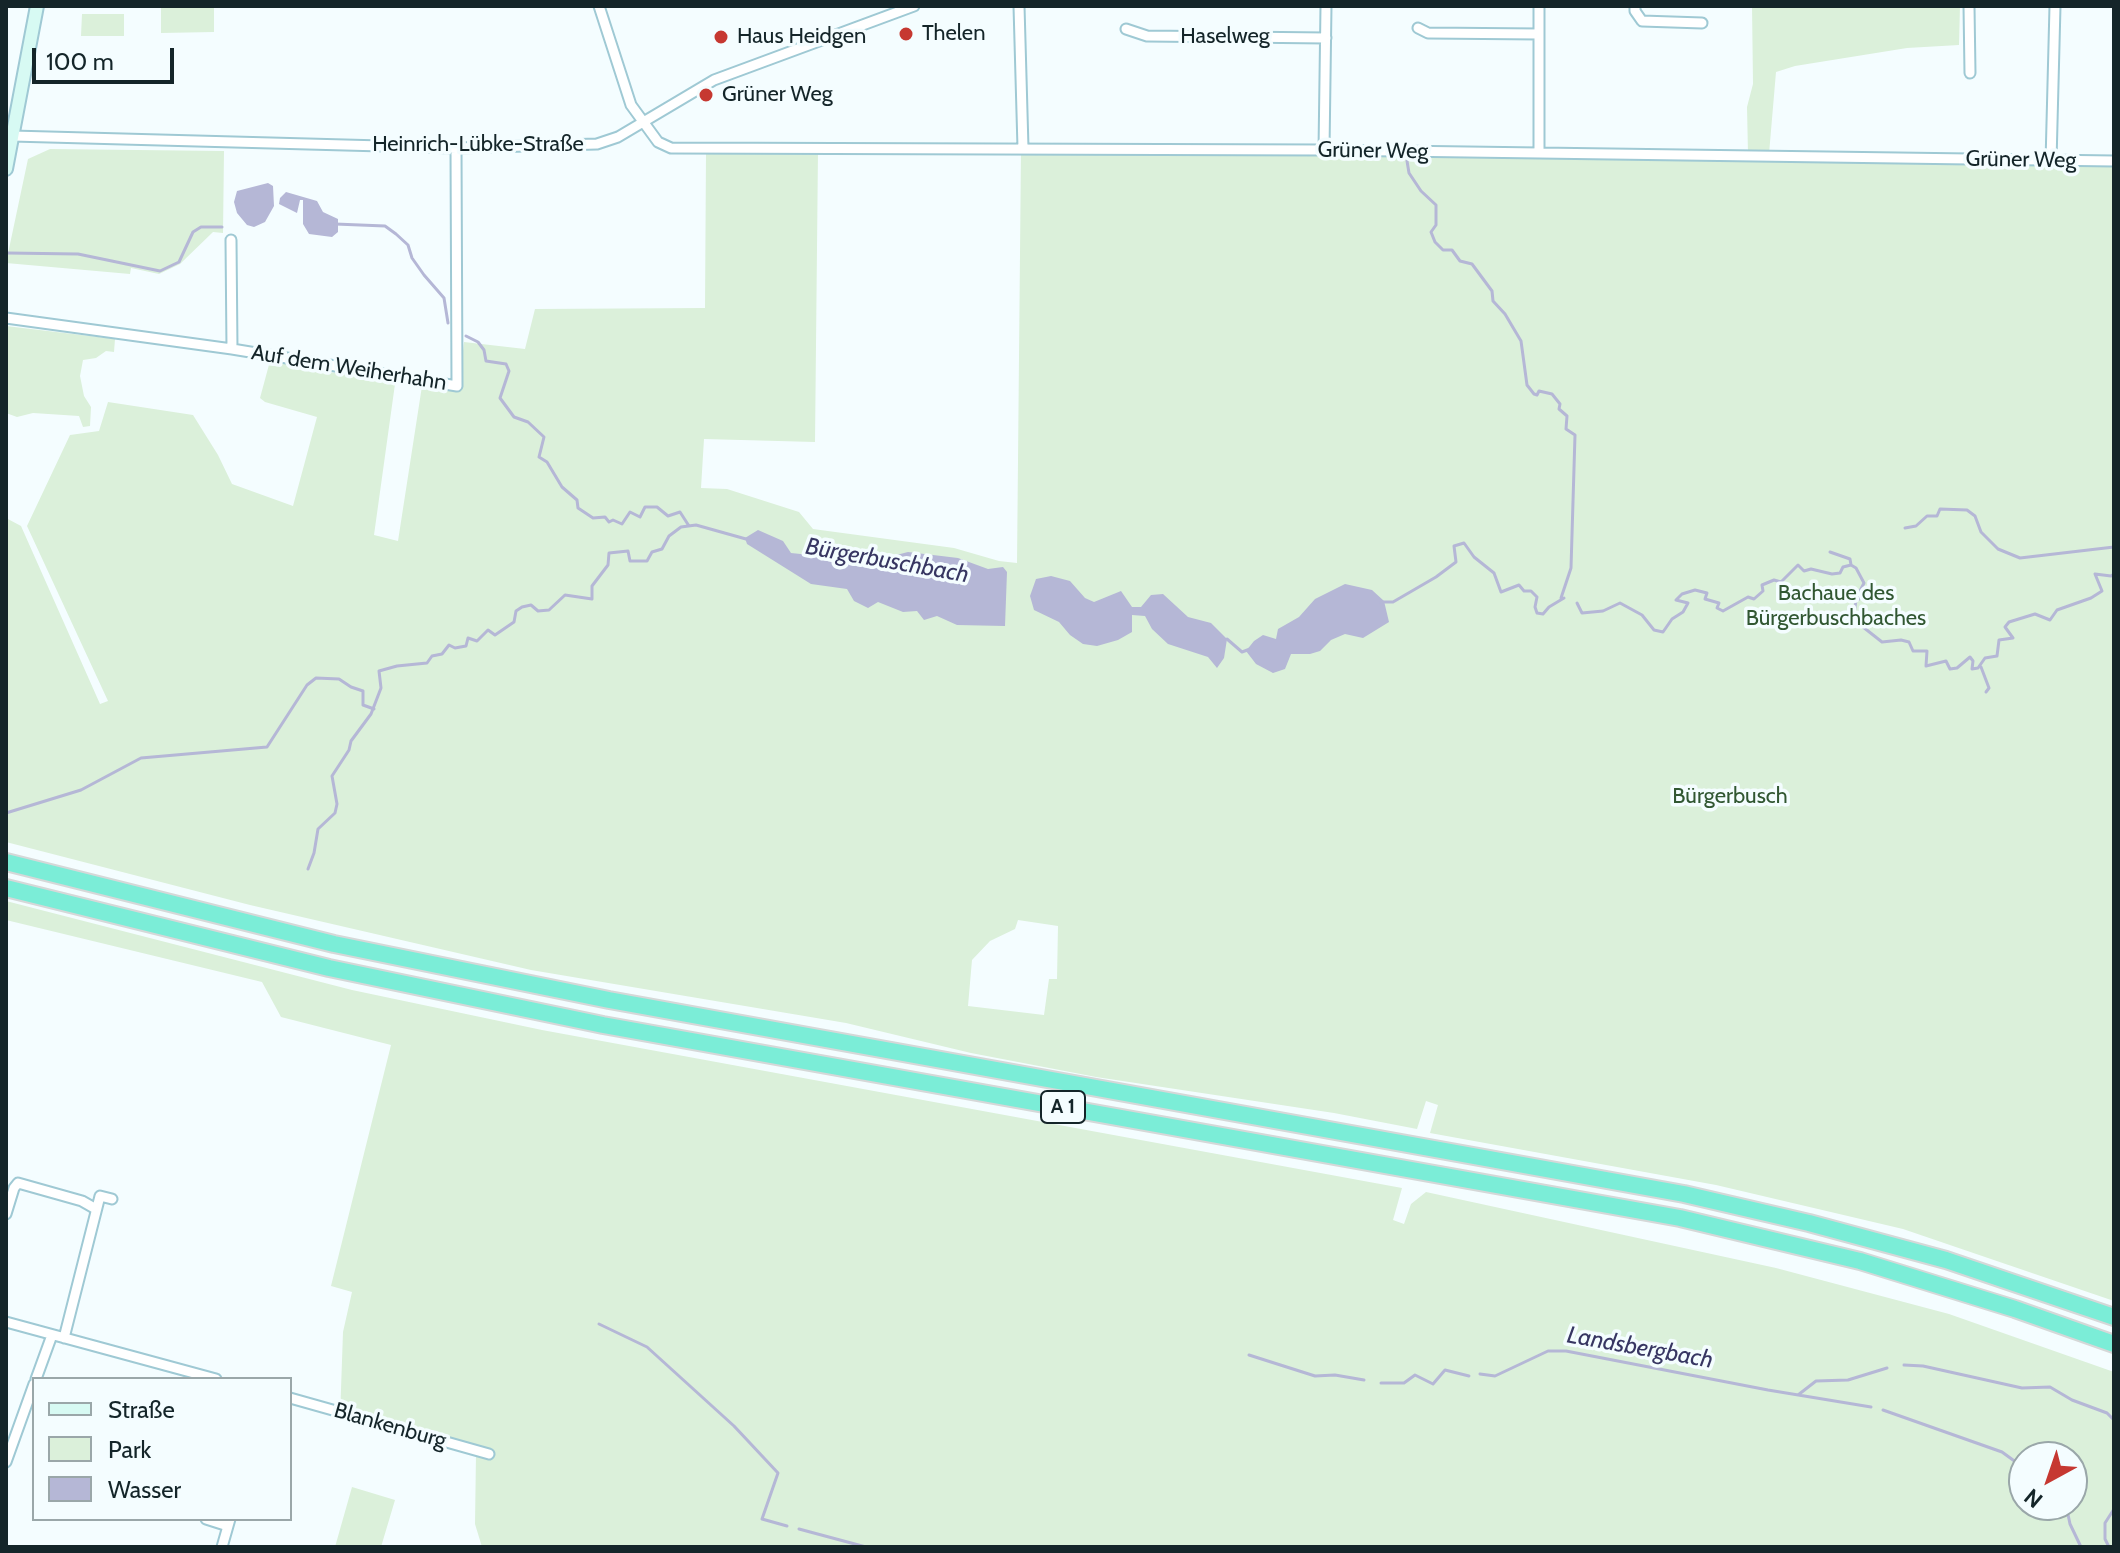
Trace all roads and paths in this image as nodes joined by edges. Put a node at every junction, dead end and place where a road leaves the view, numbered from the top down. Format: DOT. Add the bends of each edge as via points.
graph roads {
  1 [pos="37,6"];
  2 [pos="599,6"];
  3 [pos="914,6"];
  4 [pos="1019,6"];
  5 [pos="1326,6"];
  6 [pos="1539,6"];
  7 [pos="1635,6"];
  8 [pos="1969,6"];
  9 [pos="2055,6"];
  10 [pos="1702,23"];
  11 [pos="1418,28"];
  12 [pos="1126,29"];
  13 [pos="1539,34"];
  14 [pos="1326,38"];
  15 [pos="1970,73"];
  16 [pos="642,123"];
  17 [pos="12,136"];
  18 [pos="456,148"];
  19 [pos="1023,148"];
  20 [pos="1324,150"];
  21 [pos="1539,153"];
  22 [pos="2114,161"];
  23 [pos="2051,162"];
  24 [pos="6,169"];
  25 [pos="231,240"];
  26 [pos="6,318"];
  27 [pos="232,349"];
  28 [pos="6,862"];
  29 [pos="6,888"];
  30 [pos="112,1199"];
  31 [pos="96,1209"];
  32 [pos="6,1214"];
  33 [pos="2114,1317"];
  34 [pos="6,1322"];
  35 [pos="52,1335"];
  36 [pos="64,1338"];
  37 [pos="2114,1344"];
  38 [pos="37,1377"];
  39 [pos="209,1377"];
  40 [pos="32,1390"];
  41 [pos="292,1399"];
  42 [pos="489,1454"];
  43 [pos="6,1462"];
  44 [pos="229,1522"];
  45 [pos="222,1547"];
  1 -- 17 [label="main road"];
  2 -- 16 [label="street" via="625,91"];
  3 -- 16 [label="street, Heinrich-Lübke-Straße" via="714,80"];
  4 -- 19 [label="street"];
  5 -- 14 [label="street"];
  6 -- 13 [label="street"];
  7 -- 10 [label="street" via="1642,21"];
  8 -- 15 [label="street"];
  9 -- 23 [label="street"];
  11 -- 13 [label="street" via="1428,33"];
  12 -- 14 [label="street, Haselweg" via="1147,36"];
  13 -- 21 [label="street"];
  14 -- 20 [label="street"];
  16 -- 18 [label="street, Heinrich-Lübke-Straße" via="597,144"];
  16 -- 19 [label="street, Grüner Weg" via="671,148"];
  17 -- 18 [label="street, Heinrich-Lübke-Straße"];
  17 -- 24 [label="main road"];
  18 -- 27 [label="street, Auf dem Weiherhahn" via="457,386"];
  19 -- 20 [label="street, Grüner Weg"];
  20 -- 21 [label="street, Grüner Weg"];
  21 -- 23 [label="street, Grüner Weg"];
  22 -- 23 [label="street, Grüner Weg"];
  25 -- 27 [label="street"];
  26 -- 27 [label="street, Auf dem Weiherhahn"];
  28 -- 33 [label="highway, A 1" via="334,944 594,997 1684,1194 1920,1253"];
  29 -- 37 [label="highway, A 1" via="289,959 603,1025 1693,1221 1939,1284"];
  30 -- 31 [label="street" via="100,1196"];
  31 -- 32 [label="street" via="18,1183"];
  31 -- 36 [label="street"];
  34 -- 35 [label="street"];
  35 -- 36 [label="street"];
  35 -- 38 [label="street"];
  36 -- 39 [label="street"];
  40 -- 43 [label="street"];
  41 -- 42 [label="street, Blankenburg"];
  44 -- 45 [label="street"];
}
